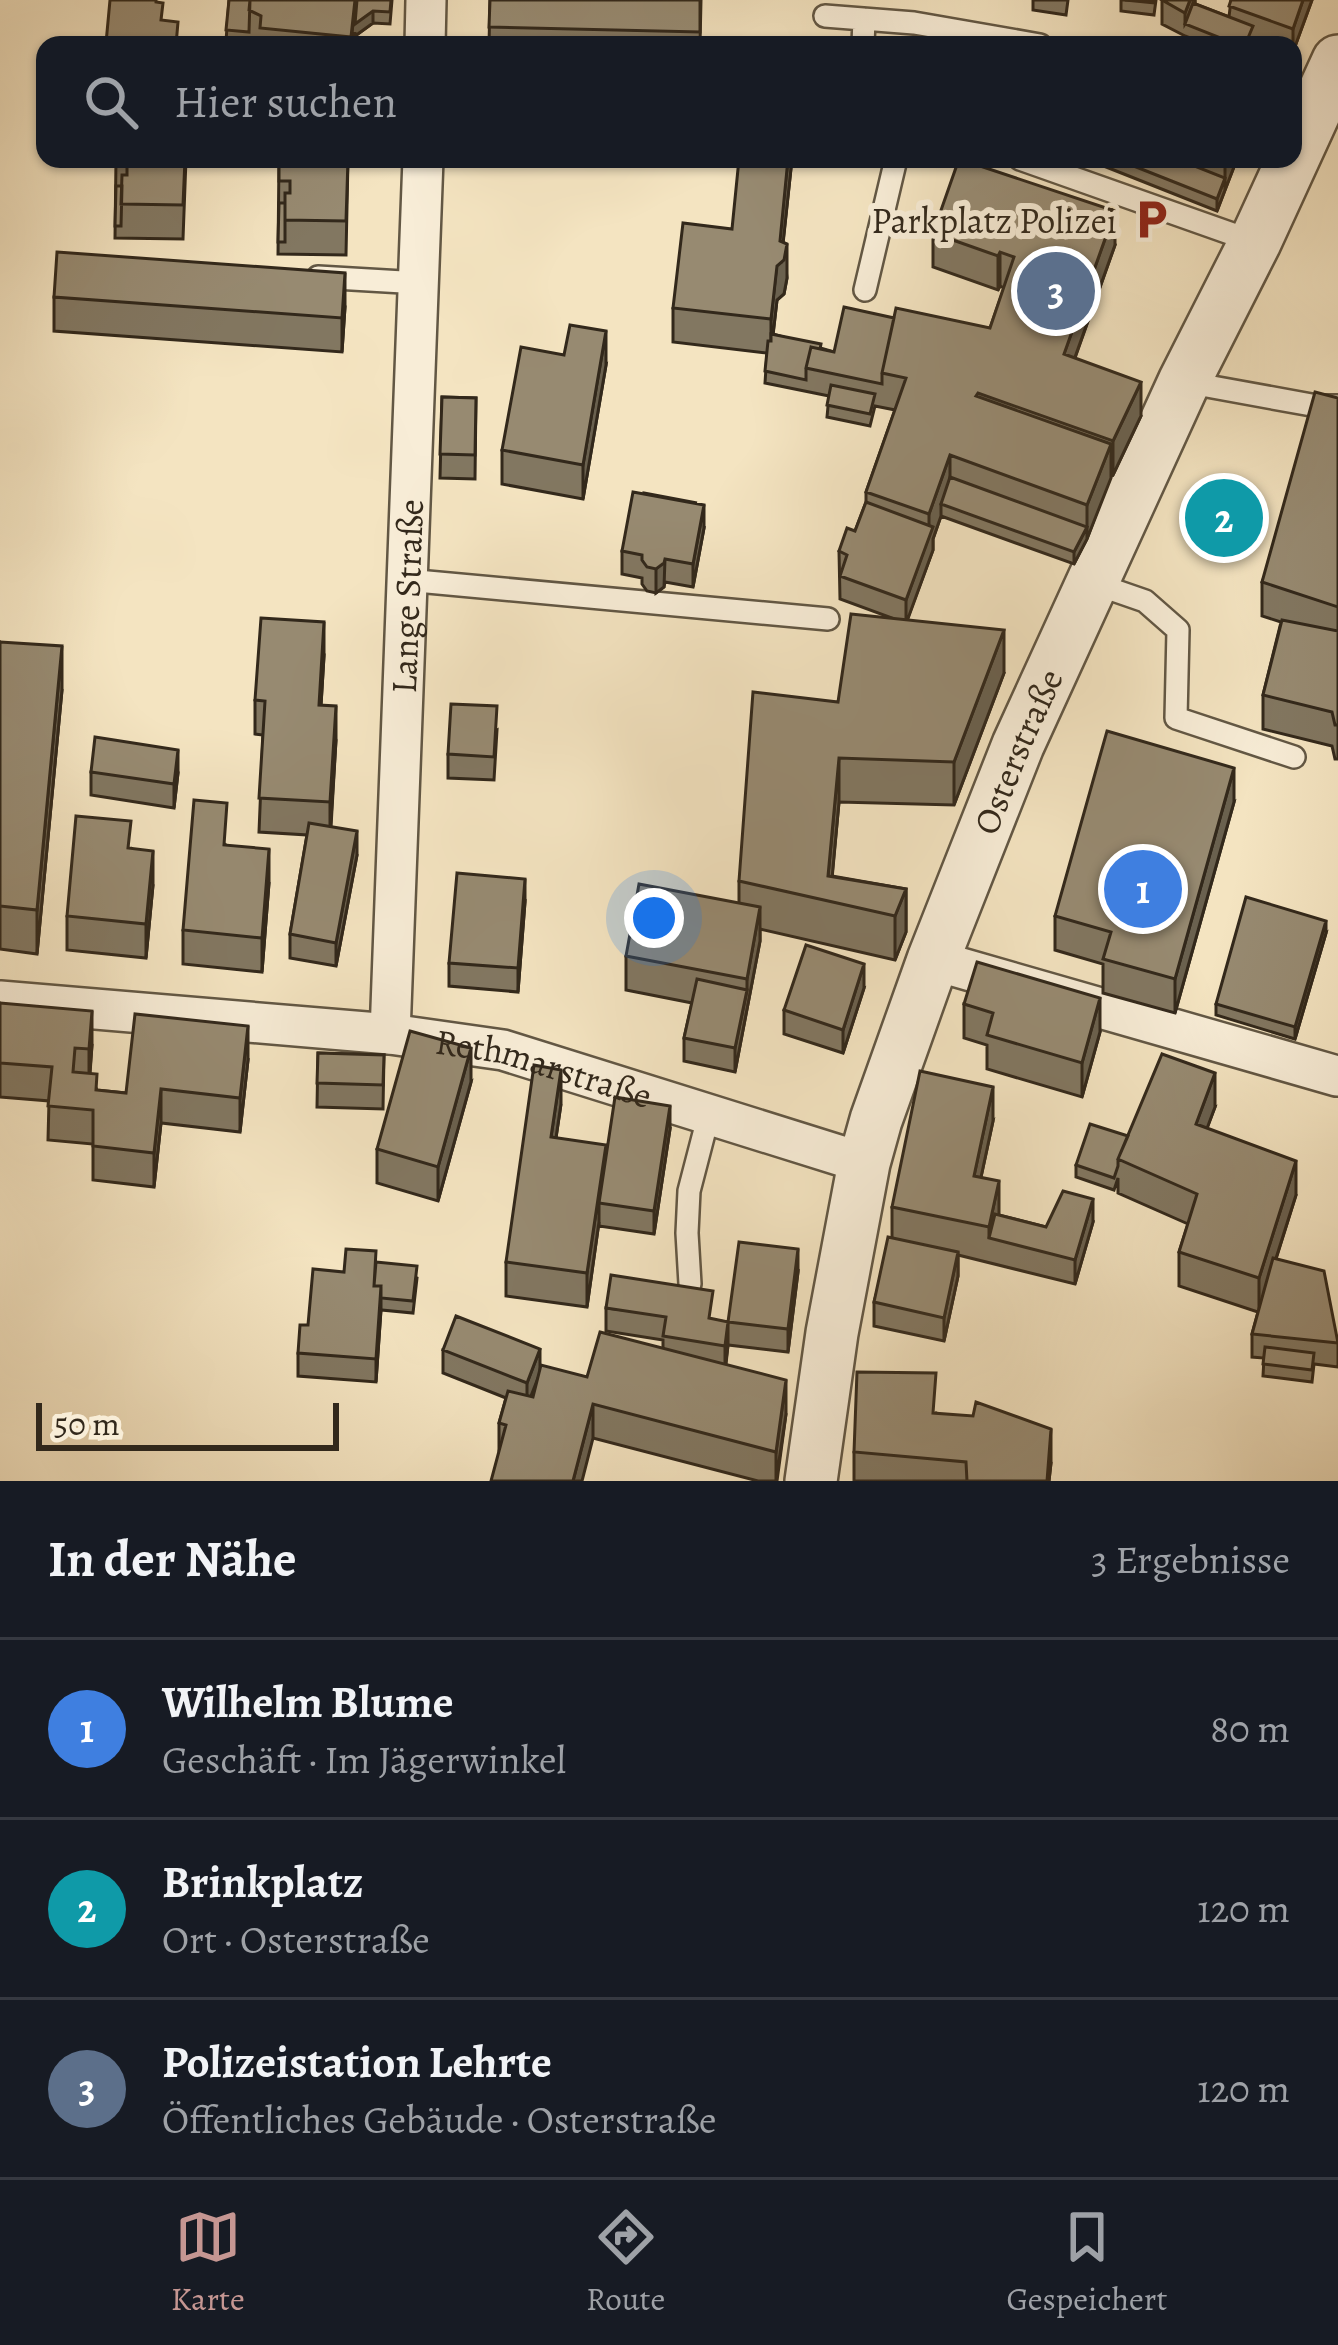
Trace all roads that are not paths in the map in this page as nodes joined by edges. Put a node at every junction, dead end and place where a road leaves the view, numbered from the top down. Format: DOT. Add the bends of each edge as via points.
graph roads {
  1 [pos="427,0"];
  2 [pos="825,16"];
  3 [pos="864,19"];
  4 [pos="425,36"];
  5 [pos="863,36"];
  6 [pos="991,36"];
  7 [pos="1338,61"];
  8 [pos="1302,124"];
  9 [pos="423,168"];
  10 [pos="894,168"];
  11 [pos="1045,168"];
  12 [pos="1284,168"];
  13 [pos="1255,242"];
  14 [pos="303,276"];
  15 [pos="420,283"];
  16 [pos="865,290"];
  17 [pos="1184,382"];
  18 [pos="1338,406"];
  19 [pos="406,580"];
  20 [pos="1093,583"];
  21 [pos="828,619"];
  22 [pos="1294,757"];
  23 [pos="933,960"];
  24 [pos="0,1001"];
  25 [pos="390,1034"];
  26 [pos="1337,1076"];
  27 [pos="709,1114"];
  28 [pos="864,1163"];
  29 [pos="690,1284"];
  30 [pos="811,1481"];
  1 -- 4 [label="street"];
  2 -- 3 [label="lane"];
  3 -- 5 [label="lane"];
  3 -- 6 [label="lane"];
  7 -- 8 [label="street, Osterstraße"];
  9 -- 15 [label="street, Lange Straße"];
  10 -- 16 [label="lane"];
  11 -- 13 [label="lane"];
  12 -- 13 [label="street, Osterstraße"];
  13 -- 17 [label="street, Osterstraße"];
  14 -- 15 [label="lane"];
  15 -- 19 [label="street, Lange Straße"];
  17 -- 18 [label="lane"];
  17 -- 20 [label="street, Osterstraße"];
  19 -- 21 [label="lane"];
  19 -- 25 [label="street, Lange Straße"];
  20 -- 22 [label="lane" via="1145,602 1178,630 1176,718"];
  20 -- 23 [label="street, Osterstraße"];
  23 -- 26 [label="street"];
  23 -- 28 [label="street, Osterstraße"];
  24 -- 25 [label="street, Rethmarstraße"];
  25 -- 27 [label="street, Rethmarstraße" via="503,1050"];
  27 -- 28 [label="street, Rethmarstraße"];
  27 -- 29 [label="lane" via="689,1191"];
  28 -- 30 [label="street, Osterstraße"];
}
